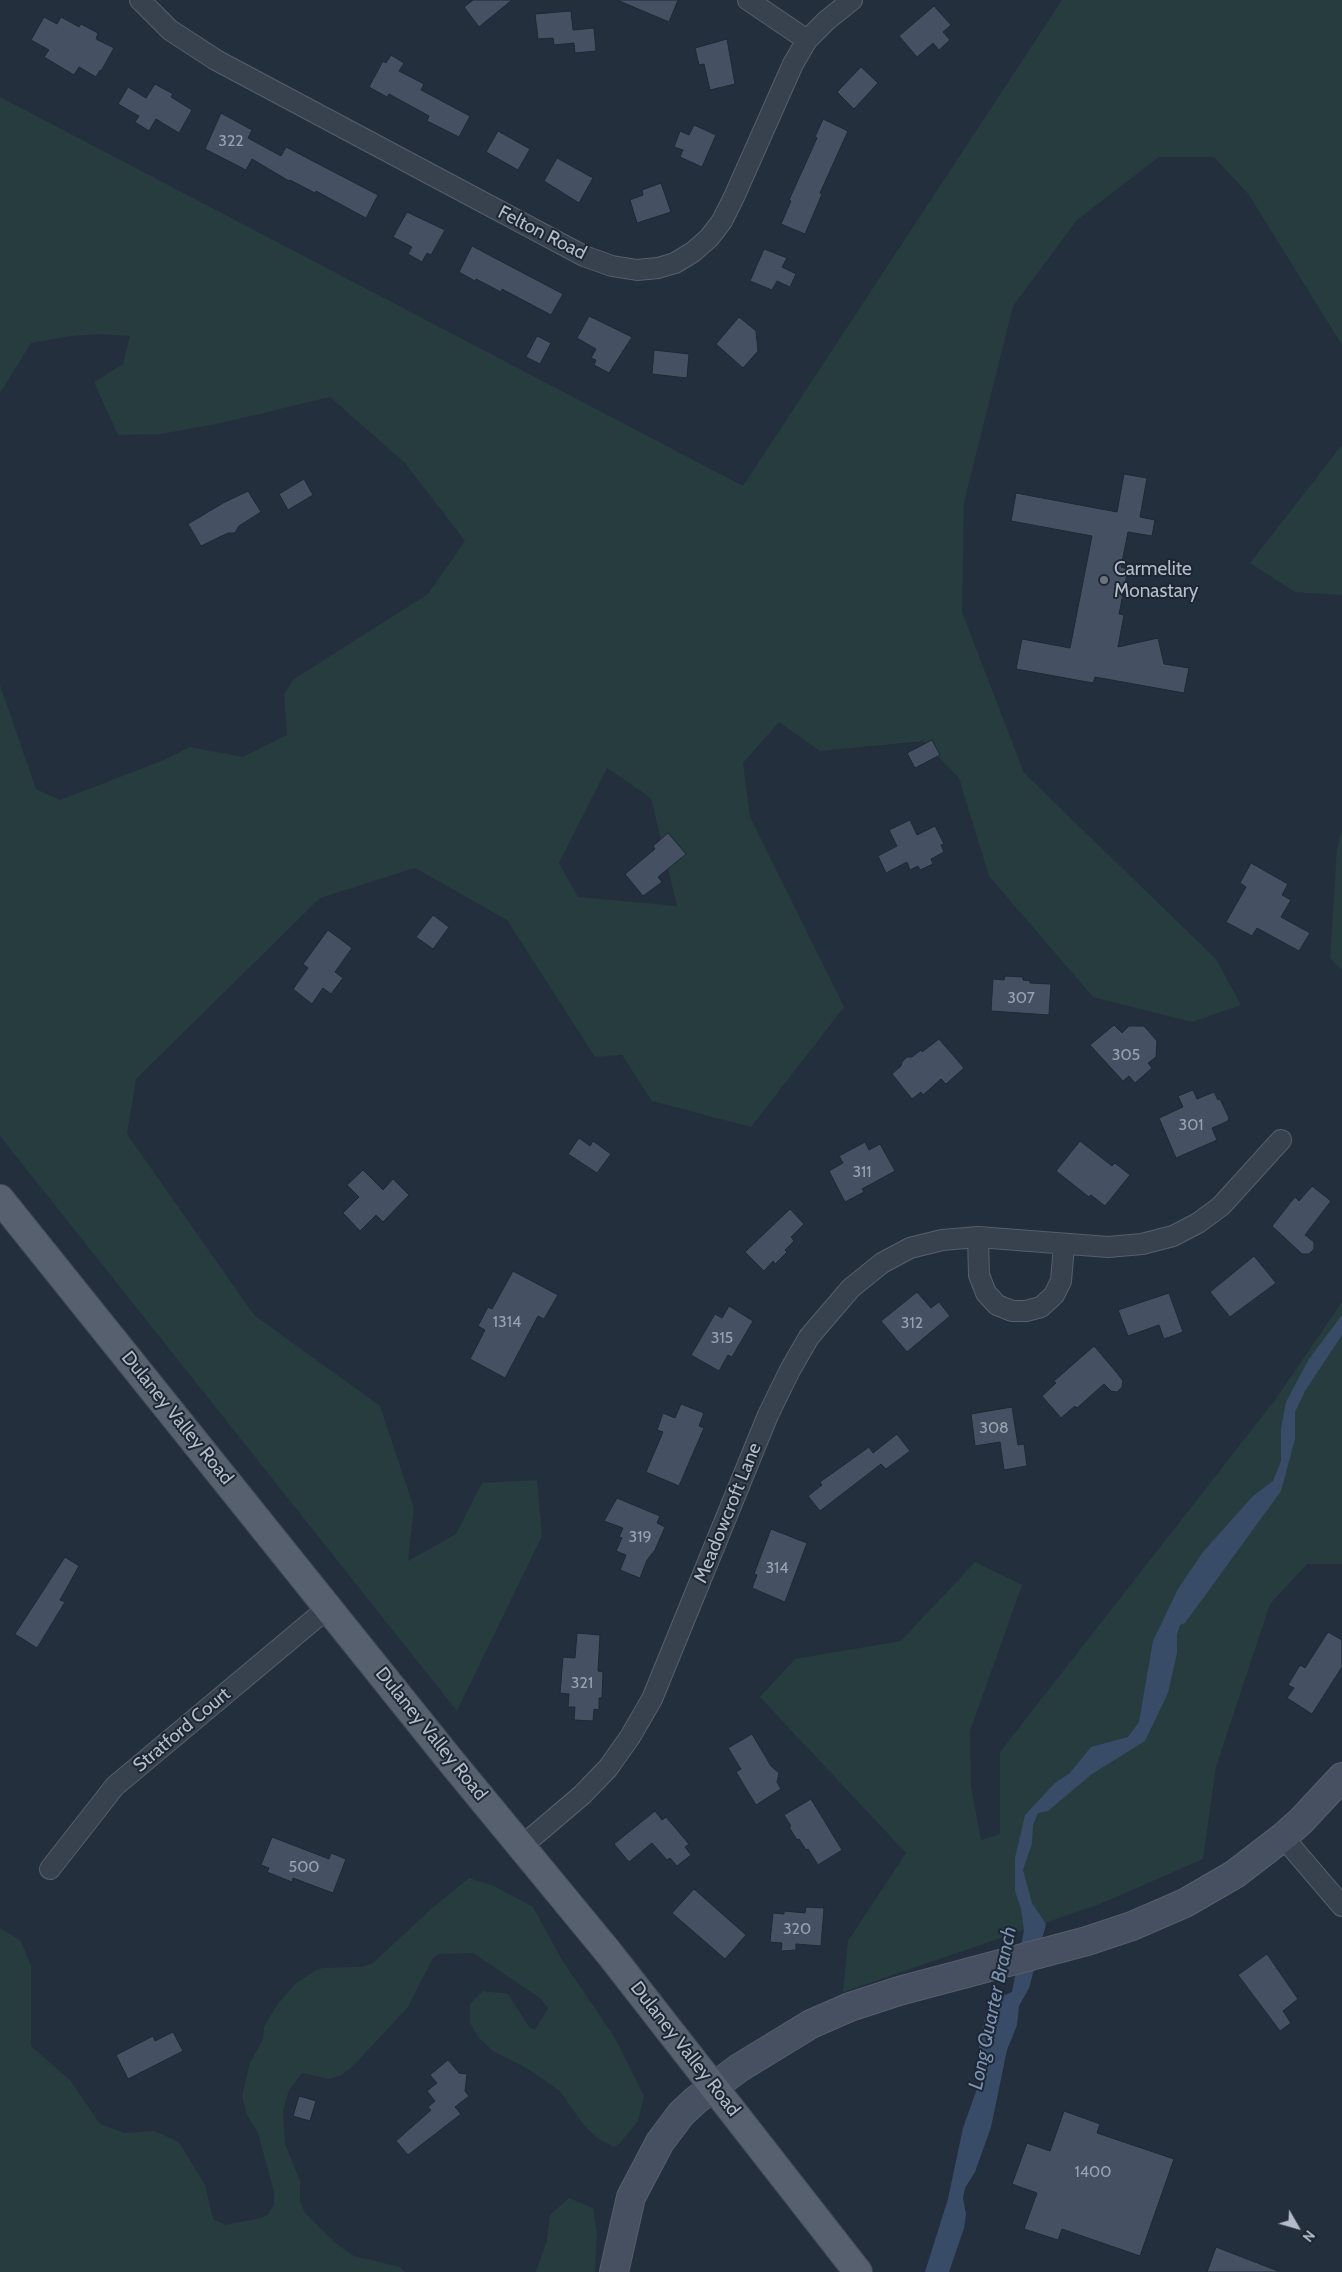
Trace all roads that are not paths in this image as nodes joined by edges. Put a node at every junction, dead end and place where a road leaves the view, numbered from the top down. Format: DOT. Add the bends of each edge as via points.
graph roads {
  1 [pos="140,0"];
  2 [pos="748,0"];
  3 [pos="852,0"];
  4 [pos="807,40"];
  5 [pos="1281,1140"];
  6 [pos="0,1199"];
  7 [pos="978,1237"];
  8 [pos="1064,1244"];
  9 [pos="329,1607"];
  10 [pos="1342,1777"];
  11 [pos="1283,1837"];
  12 [pos="522,1846"];
  13 [pos="50,1869"];
  14 [pos="1342,1906"];
  15 [pos="714,2086"];
  16 [pos="614,2272"];
  17 [pos="858,2272"];
  1 -- 4 [label="street, Felton Road" via="170,30 225,64 584,256 612,266 637,270 658,268 693,252 722,221"];
  2 -- 4 [label="street"];
  3 -- 4 [label="street, Felton Road"];
  5 -- 8 [label="street, Meadowcroft Lane" via="1220,1206 1198,1224 1173,1236 1142,1244 1108,1247"];
  6 -- 9 [label="main road, Dulaney Valley Road"];
  7 -- 8 [label="street, Meadowcroft Lane"];
  7 -- 8 [label="street" via="979,1275 986,1293 997,1305 1012,1311 1041,1307 1054,1295 1061,1281"];
  7 -- 12 [label="street, Meadowcroft Lane" via="942,1240 910,1248 882,1263 851,1288 809,1337 768,1415 652,1699 608,1768 582,1796"];
  9 -- 12 [label="main road, Dulaney Valley Road"];
  9 -- 13 [label="street, Stratford Court" via="115,1786"];
  10 -- 11 [label="street"];
  11 -- 14 [label="street"];
  11 -- 15 [label="street" via="1235,1874 1185,1903 1132,1926 869,2000 831,2014 761,2053"];
  12 -- 15 [label="main road, Dulaney Valley Road"];
  15 -- 16 [label="street" via="682,2114 649,2162 631,2197"];
  15 -- 17 [label="main road, Dulaney Valley Road"];
}
